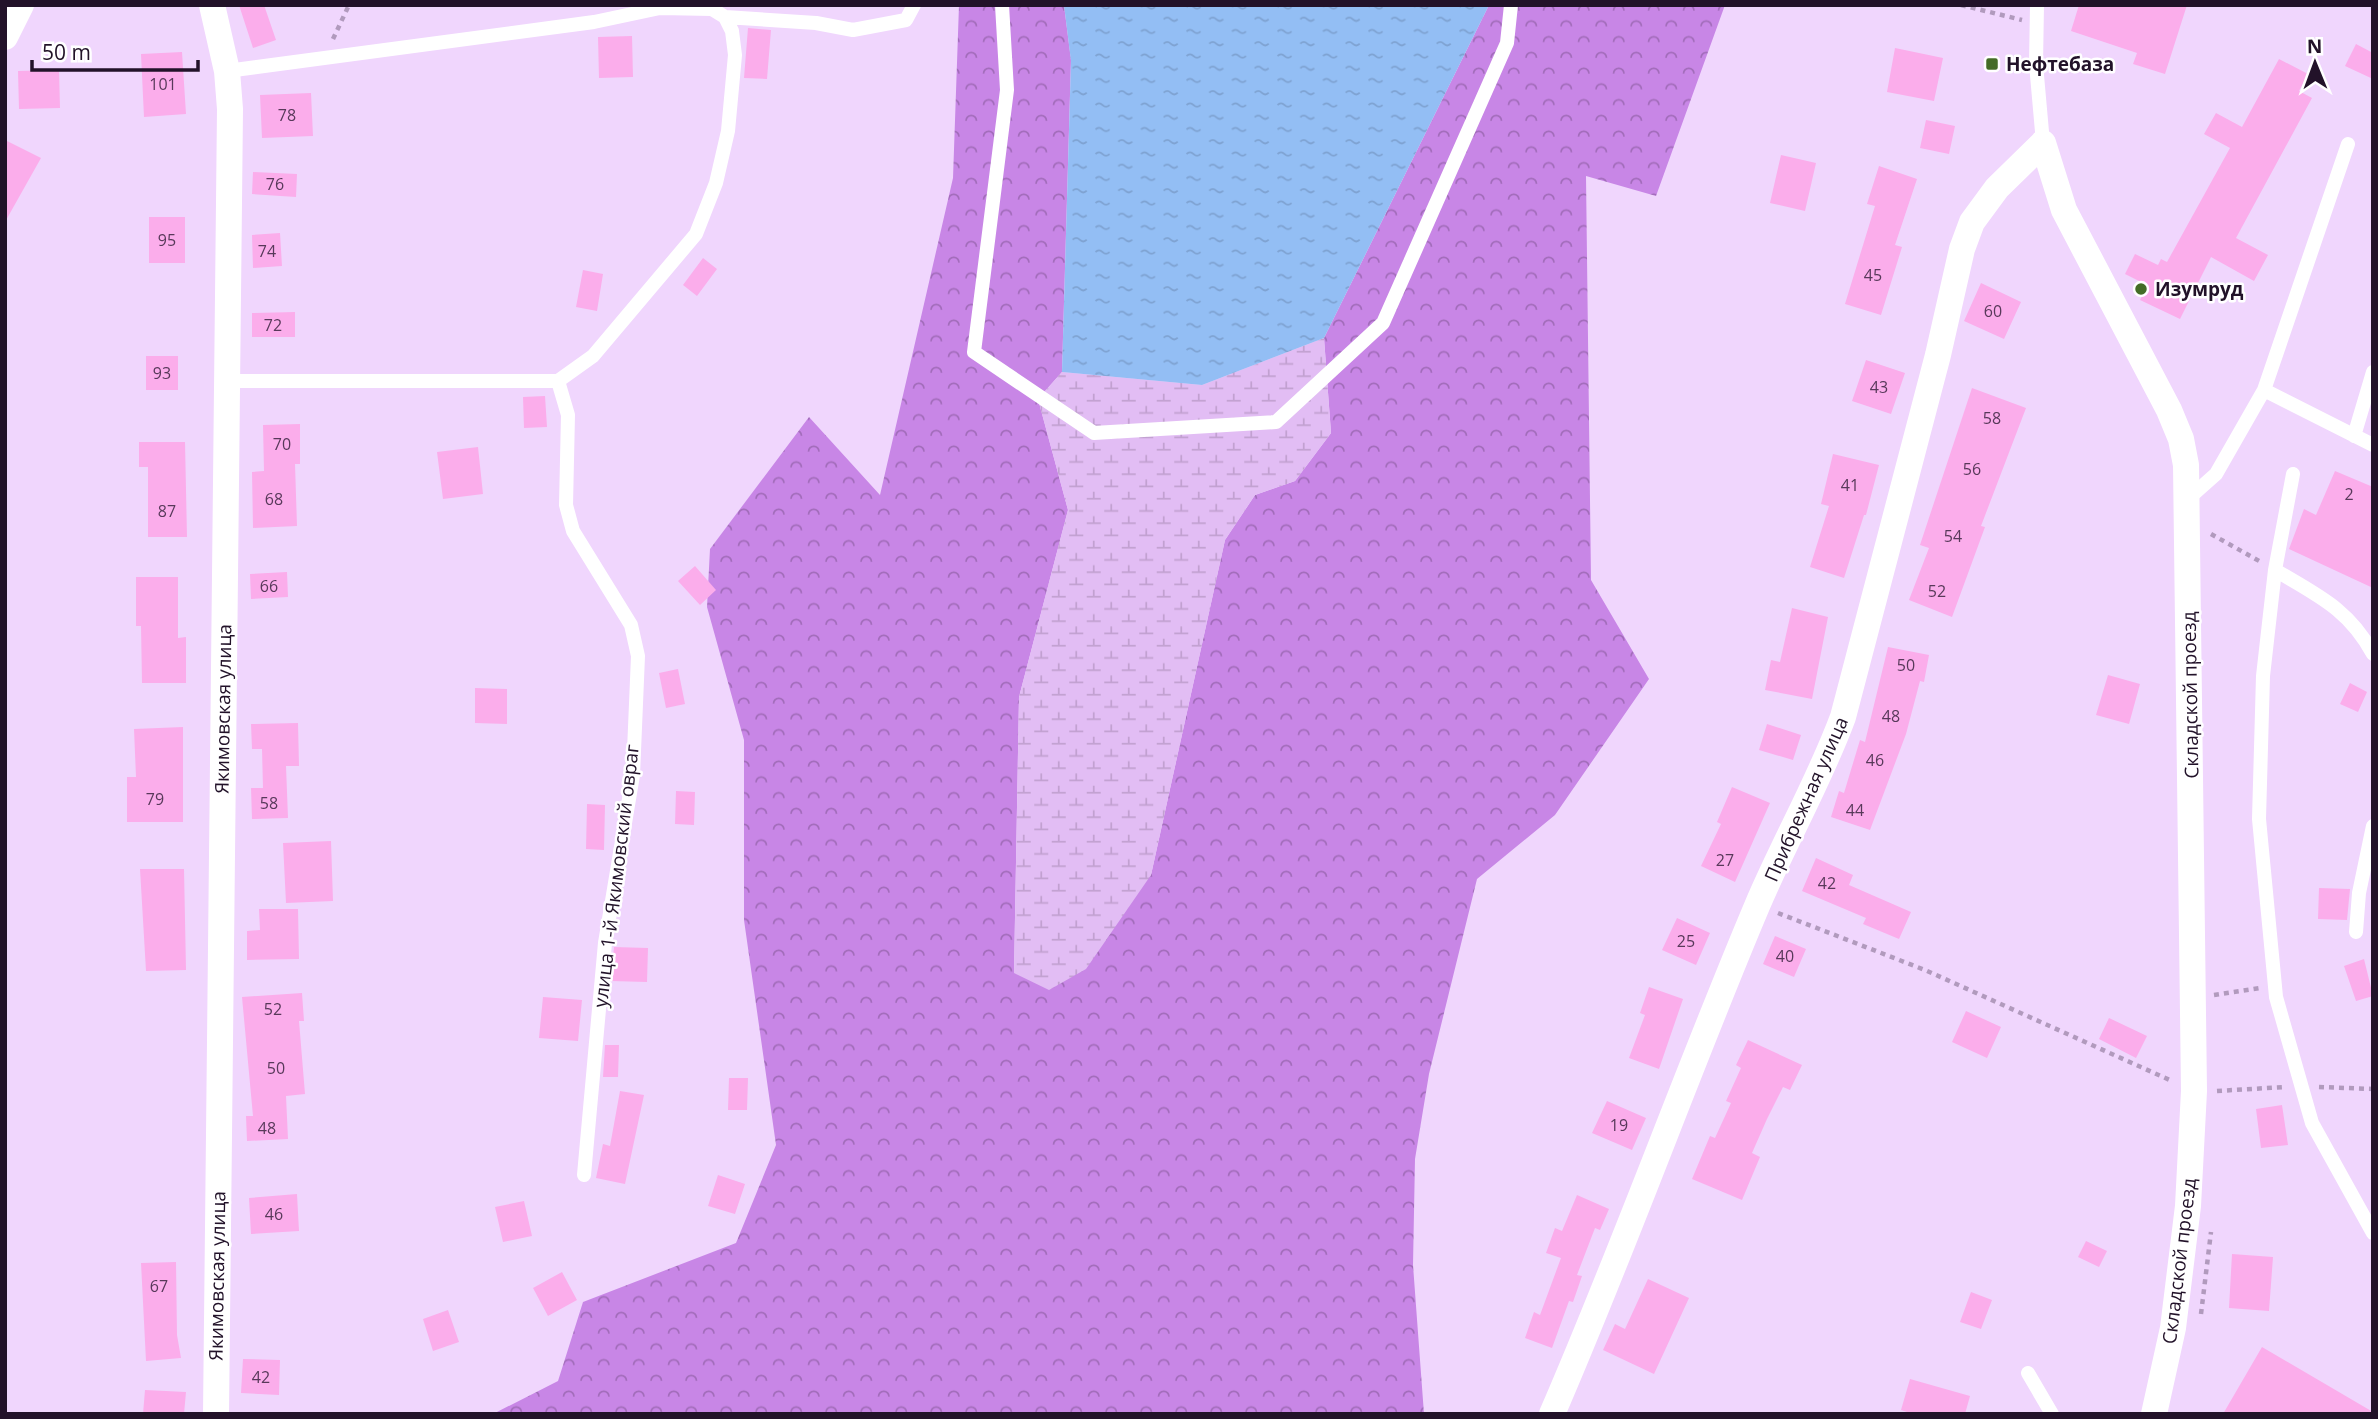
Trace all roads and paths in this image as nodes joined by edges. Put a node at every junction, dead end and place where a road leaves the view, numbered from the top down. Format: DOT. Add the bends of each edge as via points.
graph roads {
  1 [pos="21,5"];
  2 [pos="212,5"];
  3 [pos="349,5"];
  4 [pos="914,5"];
  5 [pos="1002,5"];
  6 [pos="1511,5"];
  7 [pos="1961,5"];
  8 [pos="2037,5"];
  9 [pos="725,17"];
  10 [pos="2036,24"];
  11 [pos="5,37"];
  12 [pos="321,60"];
  13 [pos="227,71"];
  14 [pos="2043,144"];
  15 [pos="2348,144"];
  16 [pos="2373,372"];
  17 [pos="226,381"];
  18 [pos="558,381"];
  19 [pos="2264,390"];
  20 [pos="2354,436"];
  21 [pos="2373,446"];
  22 [pos="2294,474"];
  23 [pos="2189,510"];
  24 [pos="2274,570"];
  25 [pos="2373,654"];
  26 [pos="2373,826"];
  27 [pos="1758,905"];
  28 [pos="2357,932"];
  29 [pos="2275,986"];
  30 [pos="2213,995"];
  31 [pos="2301,1087"];
  32 [pos="2276,1088"];
  33 [pos="2373,1089"];
  34 [pos="2194,1091"];
  35 [pos="584,1175"];
  36 [pos="2373,1233"];
  37 [pos="2028,1373"];
  38 [pos="216,1414"];
  39 [pos="1552,1414"];
  40 [pos="2052,1414"];
  41 [pos="2154,1414"];
  1 -- 11 [label="street"];
  2 -- 13 [label="street, Якимовская улица"];
  3 -- 12 [label="path"];
  4 -- 9 [label="lane" via="906,20 853,30"];
  5 -- 6 [label="lane" via="1007,90 974,352 1094,433 1276,422 1383,323 1507,43"];
  7 -- 10 [label="path"];
  8 -- 10 [label="lane, Складской проезд"];
  9 -- 12 [label="lane" via="712,9 660,8 594,22"];
  9 -- 18 [label="lane" via="732,31 734,55 728,131 716,183 696,234 593,356"];
  10 -- 14 [label="lane, Складской проезд"];
  12 -- 13 [label="lane"];
  13 -- 17 [label="street, Якимовская улица"];
  14 -- 23 [label="street, Складской проезд" via="2064,210 2181,439"];
  14 -- 27 [label="street, Прибрежная улица" via="1997,188 1972,222 1962,248 1843,717"];
  15 -- 19 [label="lane"];
  16 -- 20 [label="lane"];
  17 -- 18 [label="lane"];
  17 -- 38 [label="street, Якимовская улица"];
  18 -- 35 [label="lane, улица 1-й Якимовский овраг" via="568,415 566,505 573,531 631,625 638,656 633,775 605,943"];
  19 -- 20 [label="lane"];
  19 -- 23 [label="lane" via="2216,474"];
  20 -- 21 [label="lane"];
  22 -- 24 [label="lane"];
  23 -- 24 [label="path"];
  23 -- 34 [label="street, Складской проезд"];
  24 -- 25 [label="lane" via="2340,609 2361,630"];
  24 -- 29 [label="lane" via="2263,676 2259,819"];
  26 -- 28 [label="lane" via="2359,893"];
  27 -- 34 [label="path" via="1925,970"];
  27 -- 39 [label="street, Прибрежная улица" via="1605,1293"];
  29 -- 30 [label="path"];
  29 -- 31 [label="lane"];
  31 -- 33 [label="path"];
  31 -- 36 [label="lane" via="2312,1123"];
  32 -- 34 [label="path"];
  34 -- 41 [label="street, Складской проезд" via="2173,1328"];
  37 -- 40 [label="lane"];
}
